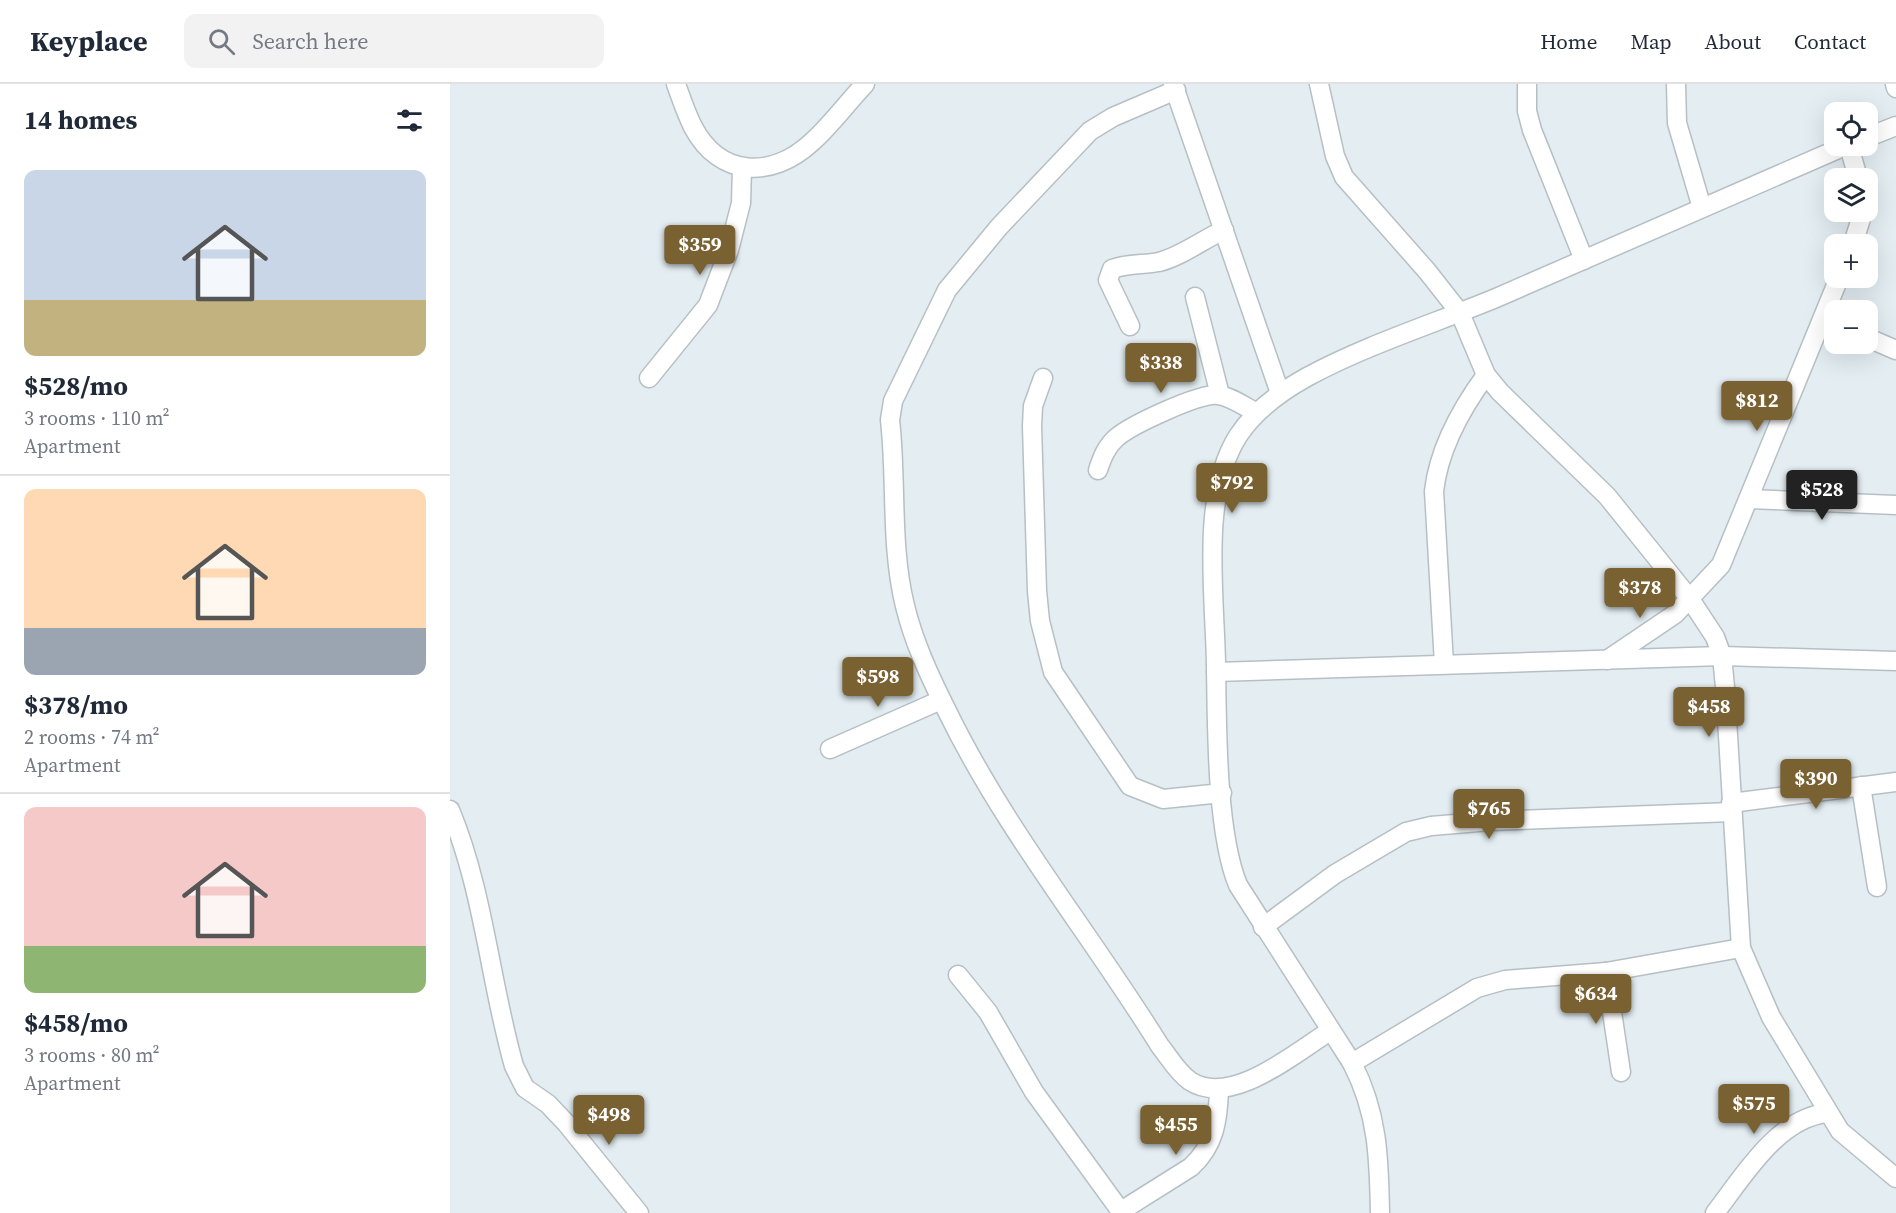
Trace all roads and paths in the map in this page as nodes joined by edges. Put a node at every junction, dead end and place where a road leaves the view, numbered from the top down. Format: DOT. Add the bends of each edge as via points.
graph roads {
  1 [pos="676,84"];
  2 [pos="865,84"];
  3 [pos="1319,84"];
  4 [pos="1527,84"];
  5 [pos="1676,84"];
  6 [pos="1174,87"];
  7 [pos="1896,126"];
  8 [pos="1878,133"];
  9 [pos="1824,156"];
  10 [pos="742,168"];
  11 [pos="1702,208"];
  12 [pos="1224,230"];
  13 [pos="1584,260"];
  14 [pos="1195,297"];
  15 [pos="1460,313"];
  16 [pos="1130,326"];
  17 [pos="1824,329"];
  18 [pos="1878,342"];
  19 [pos="1896,350"];
  20 [pos="1486,375"];
  21 [pos="649,378"];
  22 [pos="1043,378"];
  23 [pos="1280,393"];
  24 [pos="1220,395"];
  25 [pos="1256,412"];
  26 [pos="1098,470"];
  27 [pos="1749,499"];
  28 [pos="1896,505"];
  29 [pos="1690,598"];
  30 [pos="1722,656"];
  31 [pos="1606,661"];
  32 [pos="1896,661"];
  33 [pos="1444,664"];
  34 [pos="1216,672"];
  35 [pos="942,700"];
  36 [pos="830,749"];
  37 [pos="1896,782"];
  38 [pos="1861,786"];
  39 [pos="1222,793"];
  40 [pos="1731,808"];
  41 [pos="450,810"];
  42 [pos="1877,887"];
  43 [pos="1263,927"];
  44 [pos="1741,948"];
  45 [pos="1606,972"];
  46 [pos="958,975"];
  47 [pos="1330,1031"];
  48 [pos="1352,1063"];
  49 [pos="1621,1072"];
  50 [pos="1219,1089"];
  51 [pos="1828,1113"];
  52 [pos="1896,1178"];
  53 [pos="1121,1212"];
  54 [pos="639,1213"];
  55 [pos="1380,1213"];
  56 [pos="1715,1213"];
  1 -- 10 [label="street" via="693,127 705,144 718,158"];
  2 -- 10 [label="street" via="812,143 768,168"];
  3 -- 15 [label="street" via="1335,156 1344,177"];
  4 -- 13 [label="street" via="1532,130"];
  5 -- 11 [label="street" via="1677,123"];
  6 -- 12 [label="street"];
  6 -- 35 [label="street" via="1090,132 999,227 947,291 894,401 890,420 900,580 913,634"];
  7 -- 8 [label="street"];
  9 -- 11 [label="street"];
  10 -- 21 [label="street" via="741,202 729,250 708,305"];
  11 -- 13 [label="street"];
  12 -- 16 [label="street" via="1158,262 1128,263 1113,269 1107,280"];
  12 -- 23 [label="street"];
  13 -- 15 [label="street"];
  14 -- 24 [label="street"];
  15 -- 20 [label="street"];
  15 -- 23 [label="street" via="1308,377"];
  17 -- 27 [label="street"];
  18 -- 19 [label="street"];
  20 -- 29 [label="street" via="1607,496"];
  20 -- 33 [label="street" via="1453,428 1436,472 1434,503"];
  22 -- 39 [label="street" via="1033,406 1032,426 1035,564 1040,621 1053,672 1130,786 1163,799"];
  23 -- 25 [label="street"];
  24 -- 25 [label="street"];
  24 -- 26 [label="street" via="1200,399 1132,428 1107,448"];
  25 -- 34 [label="street" via="1222,466 1214,497"];
  27 -- 28 [label="street"];
  27 -- 29 [label="street" via="1721,565"];
  29 -- 30 [label="street" via="1715,637"];
  29 -- 31 [label="street" via="1656,629"];
  30 -- 31 [label="street"];
  30 -- 32 [label="street"];
  30 -- 40 [label="street"];
  31 -- 33 [label="street"];
  33 -- 34 [label="street"];
  34 -- 39 [label="street"];
  35 -- 36 [label="street"];
  35 -- 50 [label="street" via="995,799 1160,1046 1190,1081"];
  37 -- 38 [label="street"];
  38 -- 40 [label="street"];
  38 -- 42 [label="street"];
  39 -- 43 [label="street" via="1232,871"];
  40 -- 43 [label="street" via="1491,822 1406,832 1335,874"];
  40 -- 44 [label="street"];
  41 -- 54 [label="street" via="481,912 514,1066 525,1088 566,1123"];
  43 -- 47 [label="street"];
  44 -- 45 [label="street"];
  44 -- 51 [label="street" via="1771,1017"];
  45 -- 48 [label="street" via="1505,980 1478,988"];
  45 -- 49 [label="street"];
  46 -- 53 [label="street" via="988,1012 1034,1092"];
  47 -- 48 [label="street"];
  47 -- 50 [label="street" via="1253,1080"];
  48 -- 55 [label="street" via="1371,1106 1379,1163"];
  50 -- 53 [label="street" via="1212,1140 1200,1159"];
  51 -- 52 [label="street" via="1840,1131"];
  51 -- 56 [label="street" via="1807,1117 1787,1130 1758,1156"];
}
